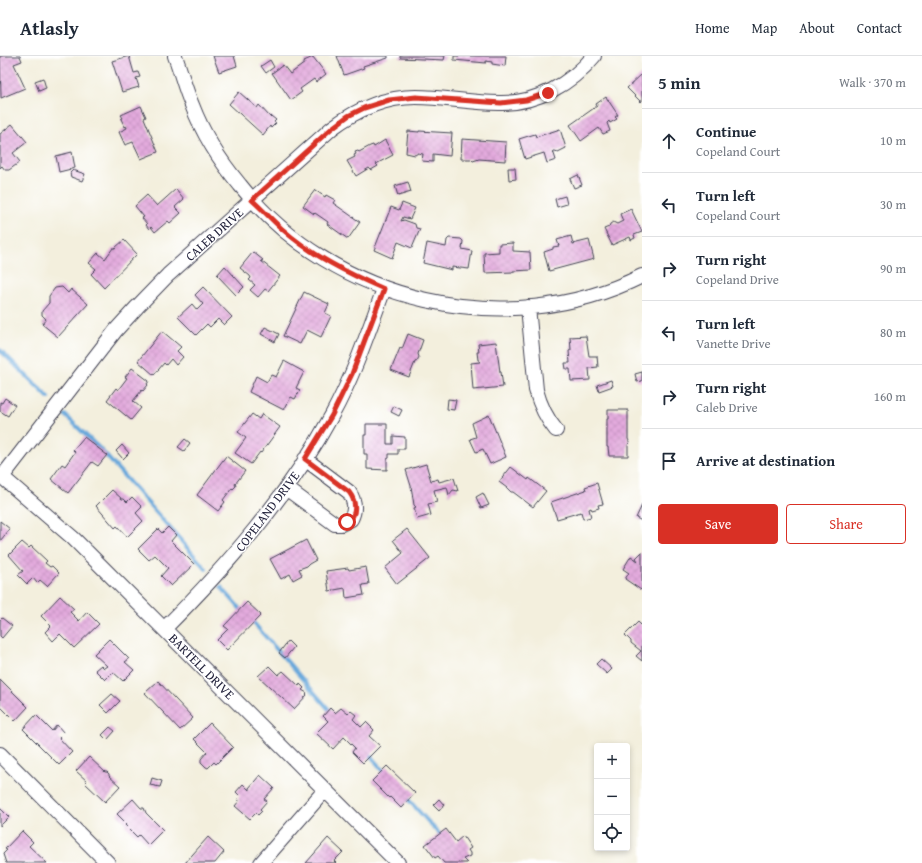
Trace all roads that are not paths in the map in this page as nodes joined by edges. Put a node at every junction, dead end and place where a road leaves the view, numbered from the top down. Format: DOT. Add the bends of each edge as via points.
graph roads {
  1 [pos="176,56"];
  2 [pos="594,56"];
  3 [pos="252,200"];
  4 [pos="642,276"];
  5 [pos="384,289"];
  6 [pos="528,307"];
  7 [pos="556,430"];
  8 [pos="305,459"];
  9 [pos="1,476"];
  10 [pos="286,488"];
  11 [pos="164,629"];
  12 [pos="0,754"];
  13 [pos="325,790"];
  14 [pos="108,863"];
  15 [pos="261,863"];
  16 [pos="398,863"];
  1 -- 3 [label="street" via="192,106 205,132 239,185"];
  2 -- 3 [label="street, CALEB DRIVE" via="572,78 548,93 526,100 501,103 416,97 389,100 364,108 332,128"];
  3 -- 5 [label="street" via="282,229 312,252 344,271"];
  3 -- 9 [label="street, CALEB DRIVE" via="168,276 116,330"];
  4 -- 6 [label="street" via="574,300"];
  5 -- 6 [label="street" via="452,306 491,309"];
  5 -- 8 [label="street, COPELAND DRIVE" via="352,374 332,415"];
  6 -- 7 [label="street" via="538,400"];
  8 -- 10 [label="street, COPELAND DRIVE"];
  8 -- 10 [label="street" via="349,492 355,507 351,519 335,524"];
  9 -- 11 [label="street, BARTELL DRIVE" via="73,538"];
  10 -- 11 [label="street, COPELAND DRIVE" via="234,555"];
  11 -- 13 [label="street, BARTELL DRIVE"];
  12 -- 14 [label="street"];
  13 -- 15 [label="street"];
  13 -- 16 [label="street, BARTELL DRIVE"];
}
